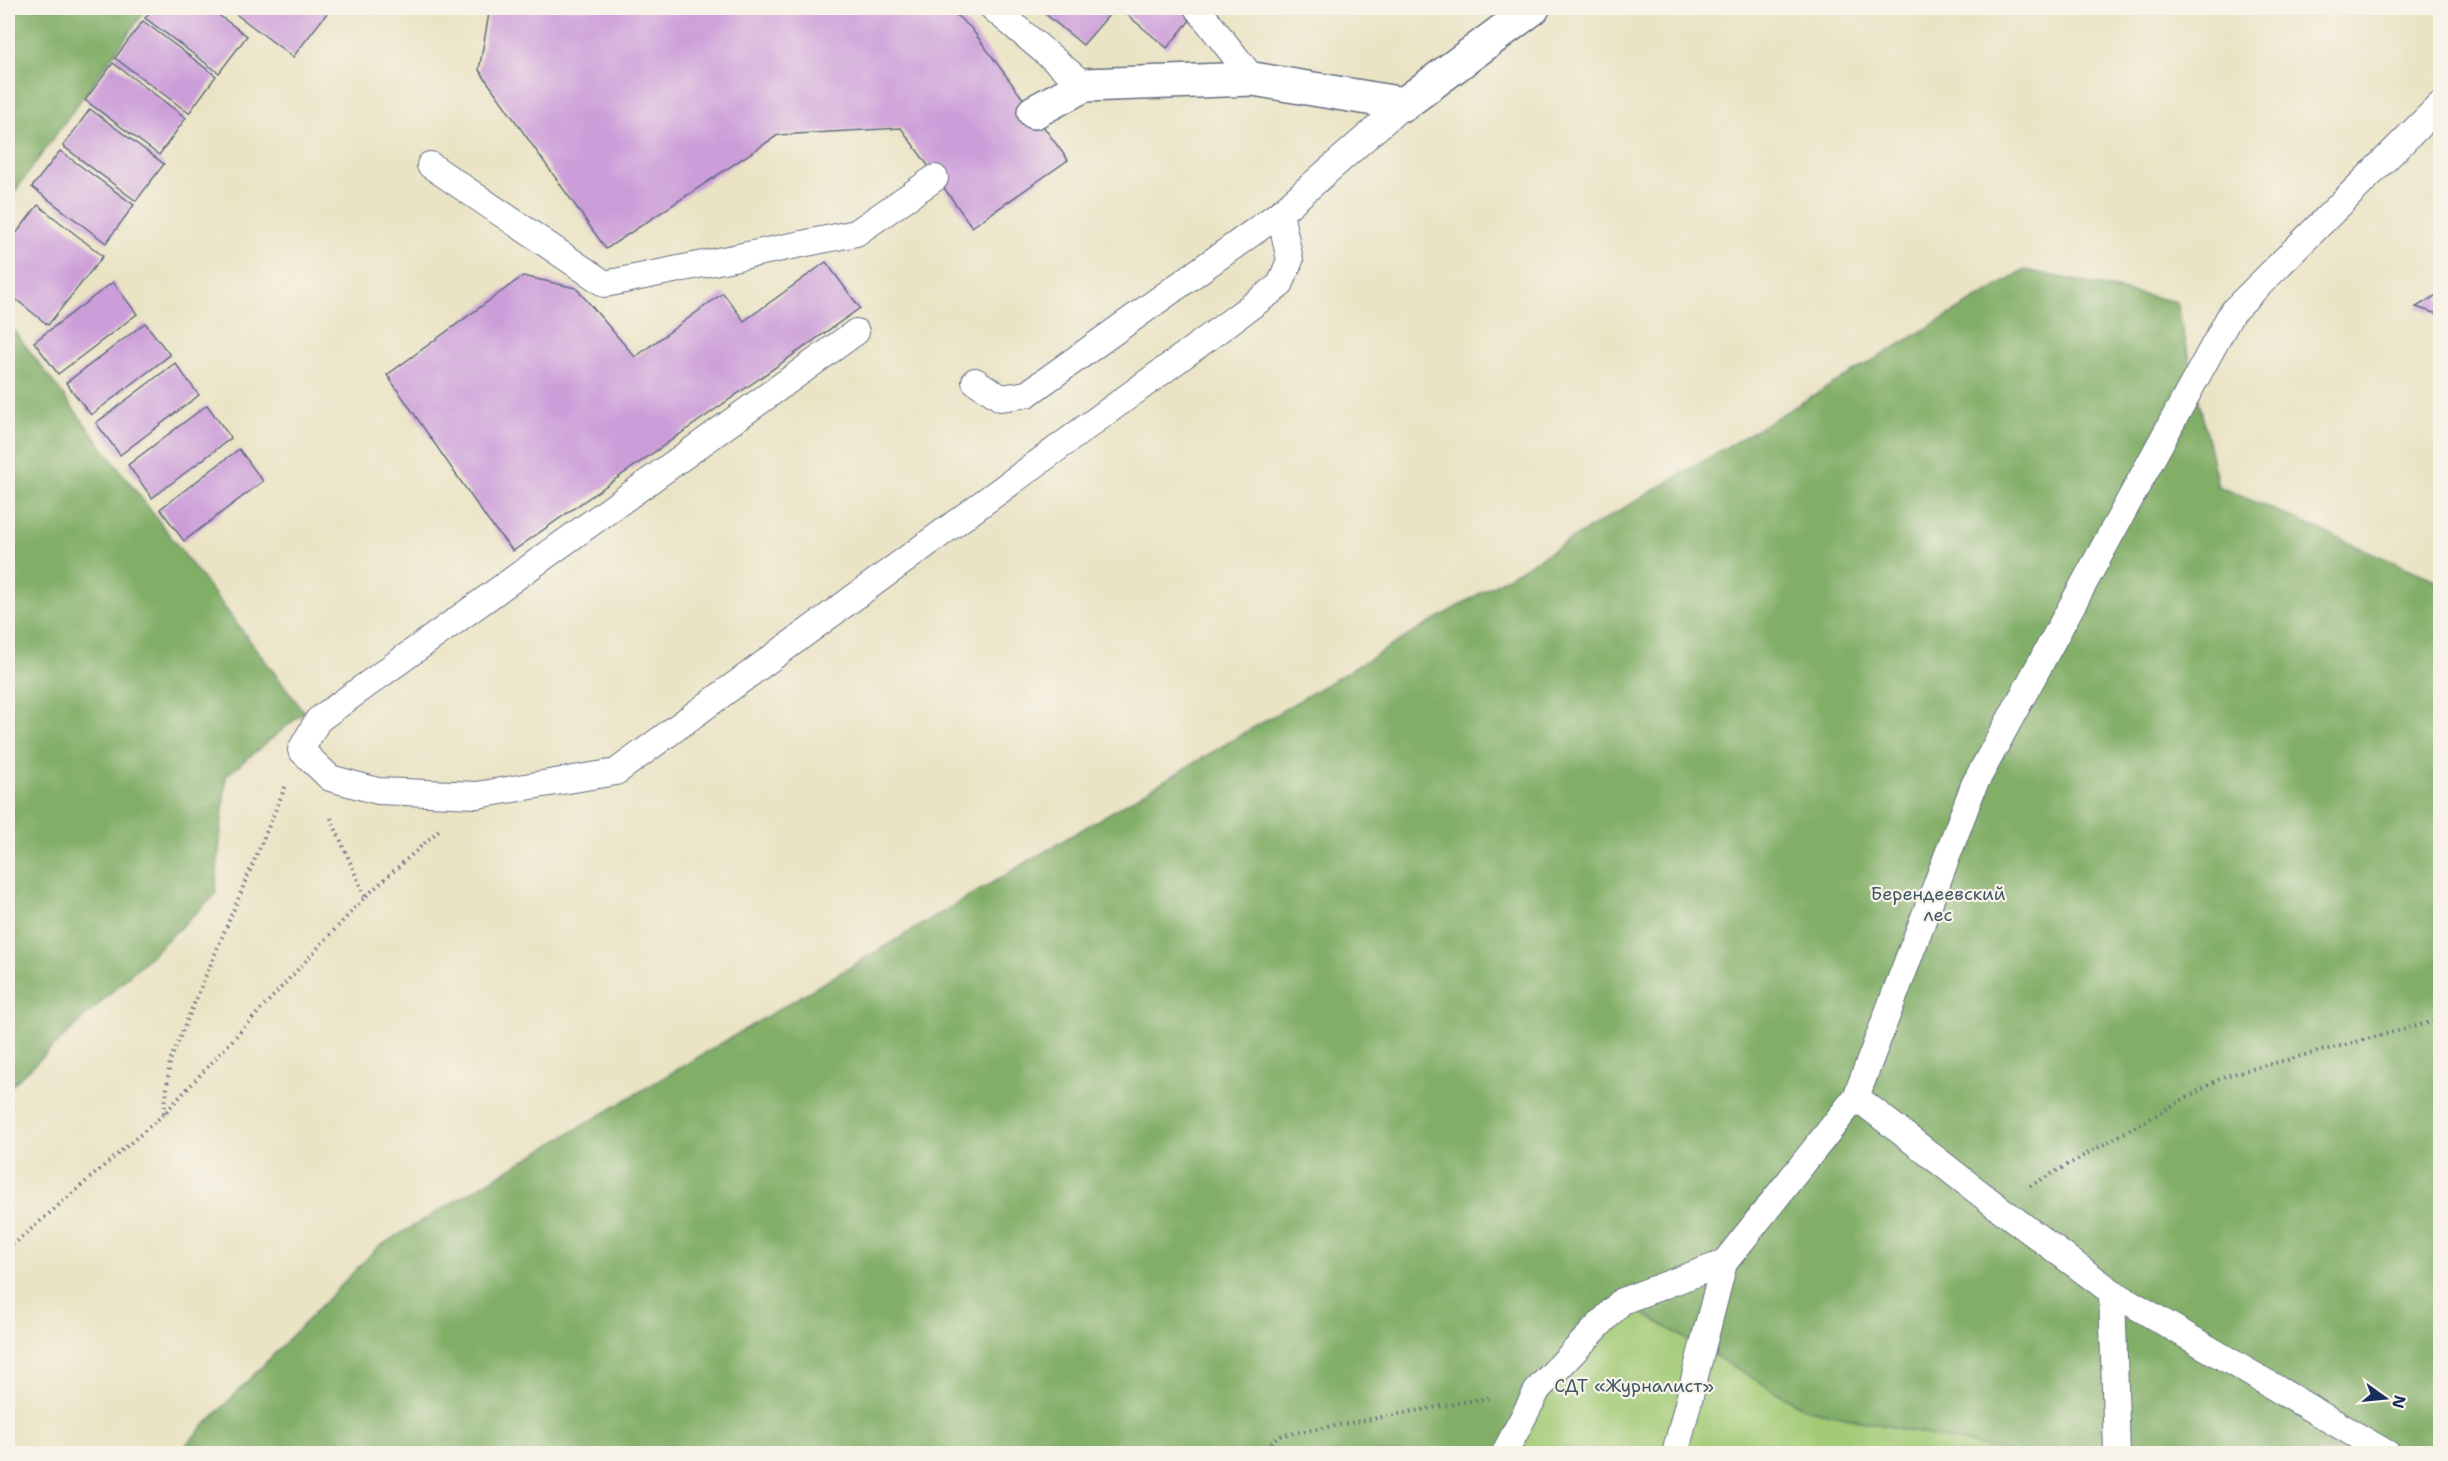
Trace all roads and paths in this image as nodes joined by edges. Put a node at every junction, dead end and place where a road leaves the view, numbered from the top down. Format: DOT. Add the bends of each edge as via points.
graph roads {
  1 [pos="993,8"];
  2 [pos="1197,8"];
  3 [pos="1533,8"];
  4 [pos="1253,79"];
  5 [pos="1084,86"];
  6 [pos="1404,104"];
  7 [pos="2440,105"];
  8 [pos="1034,112"];
  9 [pos="430,165"];
  10 [pos="935,178"];
  11 [pos="1280,213"];
  12 [pos="856,332"];
  13 [pos="975,381"];
  14 [pos="301,750"];
  15 [pos="477,795"];
  16 [pos="328,813"];
  17 [pos="365,897"];
  18 [pos="2440,1020"];
  19 [pos="1856,1097"];
  20 [pos="164,1114"];
  21 [pos="1995,1205"];
  22 [pos="8,1249"];
  23 [pos="1724,1263"];
  24 [pos="2112,1292"];
  25 [pos="1538,1389"];
  26 [pos="1257,1454"];
  27 [pos="1504,1454"];
  28 [pos="1675,1454"];
  29 [pos="2117,1454"];
  30 [pos="2388,1454"];
  1 -- 5 [label="lane"];
  2 -- 4 [label="lane"];
  3 -- 6 [label="street"];
  4 -- 5 [label="street"];
  4 -- 6 [label="street"];
  5 -- 8 [label="street"];
  6 -- 11 [label="lane"];
  7 -- 19 [label="lane" via="2232,312 1974,785"];
  9 -- 10 [label="lane" via="605,284 856,233"];
  11 -- 13 [label="lane" via="1027,394 1001,398"];
  11 -- 15 [label="lane" via="1290,260 1280,285 616,772"];
  12 -- 14 [label="lane" via="318,720"];
  14 -- 15 [label="lane" via="330,778 378,791"];
  14 -- 20 [label="path" via="170,1060"];
  15 -- 17 [label="path"];
  16 -- 17 [label="path"];
  17 -- 20 [label="path"];
  18 -- 21 [label="path" via="2225,1076"];
  19 -- 21 [label="lane"];
  19 -- 23 [label="lane"];
  20 -- 22 [label="path"];
  21 -- 24 [label="lane"];
  23 -- 25 [label="lane" via="1622,1301"];
  23 -- 28 [label="lane"];
  24 -- 29 [label="lane"];
  24 -- 30 [label="lane"];
  25 -- 26 [label="path" via="1278,1436"];
  25 -- 27 [label="lane"];
}
